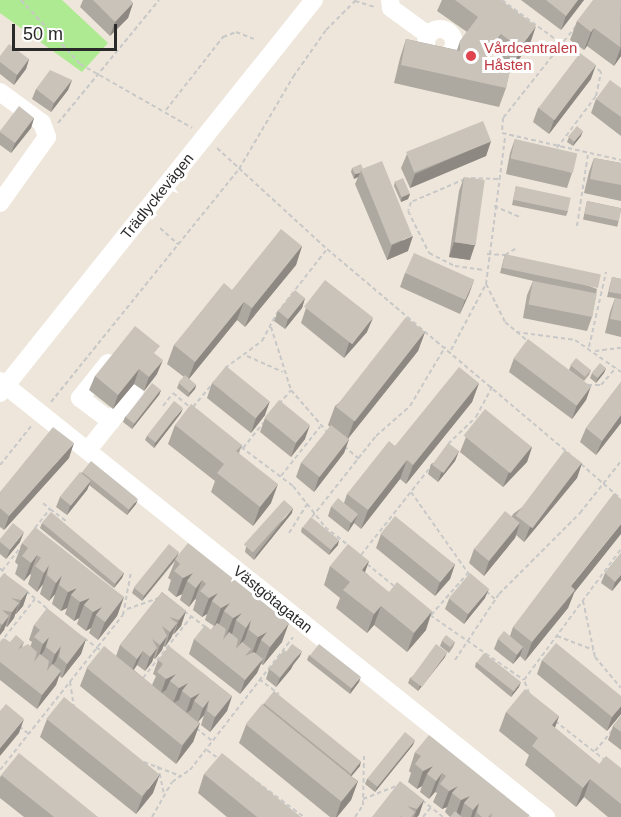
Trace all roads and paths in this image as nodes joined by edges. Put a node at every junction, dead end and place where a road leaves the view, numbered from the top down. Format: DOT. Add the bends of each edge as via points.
graph roads {
  1 [pos="21,0"];
  2 [pos="159,0"];
  3 [pos="314,0"];
  4 [pos="356,0"];
  5 [pos="380,0"];
  6 [pos="389,0"];
  7 [pos="502,0"];
  8 [pos="583,16"];
  9 [pos="428,35"];
  10 [pos="254,39"];
  11 [pos="563,43"];
  12 [pos="96,73"];
  13 [pos="0,92"];
  14 [pos="166,110"];
  15 [pos="196,130"];
  16 [pos="47,137"];
  17 [pos="505,138"];
  18 [pos="212,144"];
  19 [pos="557,148"];
  20 [pos="588,154"];
  21 [pos="621,160"];
  22 [pos="239,169"];
  23 [pos="498,179"];
  24 [pos="0,203"];
  25 [pos="494,206"];
  26 [pos="522,218"];
  27 [pos="578,226"];
  28 [pos="160,228"];
  29 [pos="178,244"];
  30 [pos="327,249"];
  31 [pos="515,249"];
  32 [pos="487,254"];
  33 [pos="485,270"];
  34 [pos="606,272"];
  35 [pos="486,284"];
  36 [pos="271,327"];
  37 [pos="516,332"];
  38 [pos="534,346"];
  39 [pos="445,347"];
  40 [pos="589,347"];
  41 [pos="621,348"];
  42 [pos="118,350"];
  43 [pos="450,350"];
  44 [pos="595,351"];
  45 [pos="246,356"];
  46 [pos="616,368"];
  47 [pos="283,372"];
  48 [pos="621,372"];
  49 [pos="579,380"];
  50 [pos="493,385"];
  51 [pos="2,386"];
  52 [pos="291,390"];
  53 [pos="135,392"];
  54 [pos="163,406"];
  55 [pos="277,406"];
  56 [pos="192,409"];
  57 [pos="41,414"];
  58 [pos="200,415"];
  59 [pos="270,415"];
  60 [pos="111,421"];
  61 [pos="320,427"];
  62 [pos="234,442"];
  63 [pos="445,447"];
  64 [pos="243,448"];
  65 [pos="88,450"];
  66 [pos="439,456"];
  67 [pos="359,459"];
  68 [pos="621,461"];
  69 [pos="0,465"];
  70 [pos="280,477"];
  71 [pos="603,484"];
  72 [pos="411,492"];
  73 [pos="621,499"];
  74 [pos="308,502"];
  75 [pos="43,503"];
  76 [pos="50,509"];
  77 [pos="315,513"];
  78 [pos="312,517"];
  79 [pos="67,522"];
  80 [pos="289,533"];
  81 [pos="621,549"];
  82 [pos="359,557"];
  83 [pos="1,570"];
  84 [pos="131,572"];
  85 [pos="468,573"];
  86 [pos="8,578"];
  87 [pos="17,585"];
  88 [pos="404,594"];
  89 [pos="35,599"];
  90 [pos="168,599"];
  91 [pos="495,599"];
  92 [pos="583,601"];
  93 [pos="177,605"];
  94 [pos="422,608"];
  95 [pos="126,609"];
  96 [pos="53,613"];
  97 [pos="430,615"];
  98 [pos="191,617"];
  99 [pos="304,624"];
  100 [pos="210,631"];
  101 [pos="80,635"];
  102 [pos="558,636"];
  103 [pos="469,639"];
  104 [pos="0,644"];
  105 [pos="98,649"];
  106 [pos="593,650"];
  107 [pos="106,656"];
  108 [pos="455,660"];
  109 [pos="255,666"];
  110 [pos="264,674"];
  111 [pos="259,679"];
  112 [pos="524,680"];
  113 [pos="70,682"];
  114 [pos="140,683"];
  115 [pos="621,688"];
  116 [pos="279,694"];
  117 [pos="534,700"];
  118 [pos="48,709"];
  119 [pos="56,709"];
  120 [pos="77,713"];
  121 [pos="549,716"];
  122 [pos="621,718"];
  123 [pos="14,722"];
  124 [pos="194,727"];
  125 [pos="29,734"];
  126 [pos="213,742"];
  127 [pos="207,750"];
  128 [pos="594,752"];
  129 [pos="12,755"];
  130 [pos="364,756"];
  131 [pos="136,761"];
  132 [pos="223,761"];
  133 [pos="21,762"];
  134 [pos="158,766"];
  135 [pos="612,766"];
  136 [pos="236,768"];
  137 [pos="0,770"];
  138 [pos="180,776"];
  139 [pos="403,785"];
  140 [pos="412,792"];
  141 [pos="165,796"];
  142 [pos="363,799"];
  143 [pos="431,807"];
  144 [pos="152,817"];
  145 [pos="304,817"];
  146 [pos="355,817"];
  147 [pos="423,817"];
  148 [pos="443,817"];
  149 [pos="546,817"];
  1 -- 12 [label="path" via="72,56"];
  2 -- 12 [label="path"];
  3 -- 51 [label="street, Trädlyckevägen"];
  4 -- 22 [label="path" via="326,30 293,77"];
  5 -- 6 [label="street"];
  6 -- 9 [label="street" via="391,8"];
  7 -- 11 [label="path"];
  8 -- 11 [label="path"];
  10 -- 14 [label="path" via="236,32 223,37"];
  11 -- 17 [label="path" via="503,118"];
  11 -- 19 [label="path" via="601,72 596,96"];
  12 -- 14 [label="path"];
  12 -- 16 [label="path"];
  13 -- 16 [label="street" via="42,123"];
  14 -- 15 [label="path"];
  16 -- 24 [label="street"];
  17 -- 19 [label="path"];
  17 -- 23 [label="path"];
  18 -- 22 [label="path"];
  19 -- 20 [label="path"];
  20 -- 21 [label="path"];
  20 -- 27 [label="path"];
  22 -- 29 [label="path"];
  22 -- 30 [label="path"];
  23 -- 25 [label="path"];
  23 -- 33 [label="path" via="460,180 408,208 429,253 455,266"];
  25 -- 26 [label="path"];
  25 -- 32 [label="path"];
  28 -- 29 [label="path"];
  29 -- 57 [label="path"];
  30 -- 36 [label="path"];
  30 -- 39 [label="path"];
  31 -- 32 [label="path" via="505,255"];
  32 -- 33 [label="path"];
  33 -- 35 [label="path"];
  34 -- 40 [label="path"];
  35 -- 37 [label="path" via="499,312"];
  35 -- 43 [label="path"];
  36 -- 45 [label="path"];
  36 -- 47 [label="path"];
  37 -- 38 [label="path"];
  37 -- 40 [label="path" via="575,340"];
  39 -- 43 [label="path"];
  39 -- 67 [label="path" via="410,406 376,436"];
  40 -- 44 [label="path"];
  41 -- 44 [label="path"];
  42 -- 60 [label="street" via="80,398"];
  43 -- 50 [label="path"];
  44 -- 46 [label="path"];
  45 -- 47 [label="path"];
  45 -- 56 [label="path" via="226,367"];
  46 -- 48 [label="path"];
  46 -- 49 [label="path" via="597,386"];
  47 -- 52 [label="path"];
  50 -- 63 [label="path" via="476,417"];
  50 -- 71 [label="path"];
  51 -- 57 [label="street, Västgötagatan"];
  52 -- 55 [label="path"];
  52 -- 61 [label="path"];
  53 -- 60 [label="street"];
  54 -- 56 [label="path" via="173,393"];
  56 -- 58 [label="path"];
  57 -- 65 [label="street, Västgötagatan"];
  57 -- 69 [label="path"];
  59 -- 64 [label="path"];
  60 -- 65 [label="street"];
  61 -- 67 [label="path"];
  61 -- 70 [label="path"];
  62 -- 64 [label="path"];
  64 -- 70 [label="path"];
  65 -- 99 [label="street, Västgötagatan"];
  66 -- 72 [label="path"];
  67 -- 77 [label="path"];
  68 -- 71 [label="path"];
  70 -- 77 [label="path"];
  71 -- 73 [label="path"];
  71 -- 91 [label="path"];
  72 -- 82 [label="path"];
  72 -- 85 [label="path"];
  74 -- 80 [label="path"];
  75 -- 76 [label="path"];
  76 -- 79 [label="path"];
  76 -- 83 [label="path"];
  77 -- 78 [label="path"];
  77 -- 82 [label="path"];
  81 -- 92 [label="path"];
  82 -- 88 [label="path"];
  83 -- 86 [label="path"];
  84 -- 95 [label="path"];
  85 -- 91 [label="path"];
  85 -- 97 [label="path"];
  87 -- 89 [label="path"];
  89 -- 96 [label="path"];
  89 -- 104 [label="path"];
  90 -- 95 [label="path"];
  91 -- 103 [label="path"];
  92 -- 102 [label="path"];
  92 -- 106 [label="path"];
  93 -- 98 [label="path"];
  94 -- 97 [label="path"];
  95 -- 105 [label="path"];
  97 -- 103 [label="path"];
  98 -- 100 [label="path"];
  98 -- 114 [label="path"];
  99 -- 110 [label="path"];
  99 -- 149 [label="street, Västgötagatan"];
  101 -- 105 [label="path"];
  102 -- 106 [label="path"];
  102 -- 112 [label="path"];
  103 -- 108 [label="path"];
  103 -- 112 [label="path"];
  105 -- 107 [label="path"];
  105 -- 113 [label="path"];
  106 -- 115 [label="path"];
  109 -- 110 [label="path"];
  110 -- 111 [label="path"];
  111 -- 116 [label="path"];
  111 -- 126 [label="path"];
  112 -- 117 [label="path"];
  113 -- 118 [label="path"];
  113 -- 120 [label="path"];
  118 -- 119 [label="path"];
  118 -- 125 [label="path"];
  121 -- 128 [label="path"];
  122 -- 128 [label="path"];
  123 -- 125 [label="path"];
  124 -- 126 [label="path"];
  125 -- 129 [label="path"];
  126 -- 127 [label="path"];
  127 -- 132 [label="path"];
  127 -- 138 [label="path"];
  128 -- 135 [label="path"];
  129 -- 133 [label="path"];
  129 -- 137 [label="path"];
  130 -- 142 [label="path"];
  131 -- 134 [label="path"];
  134 -- 138 [label="path"];
  134 -- 141 [label="path"];
  136 -- 145 [label="path"];
  138 -- 141 [label="path"];
  139 -- 142 [label="path" via="389,784"];
  140 -- 143 [label="path"];
  141 -- 144 [label="path"];
  142 -- 146 [label="path"];
  143 -- 147 [label="path"];
  143 -- 148 [label="path"];
}
